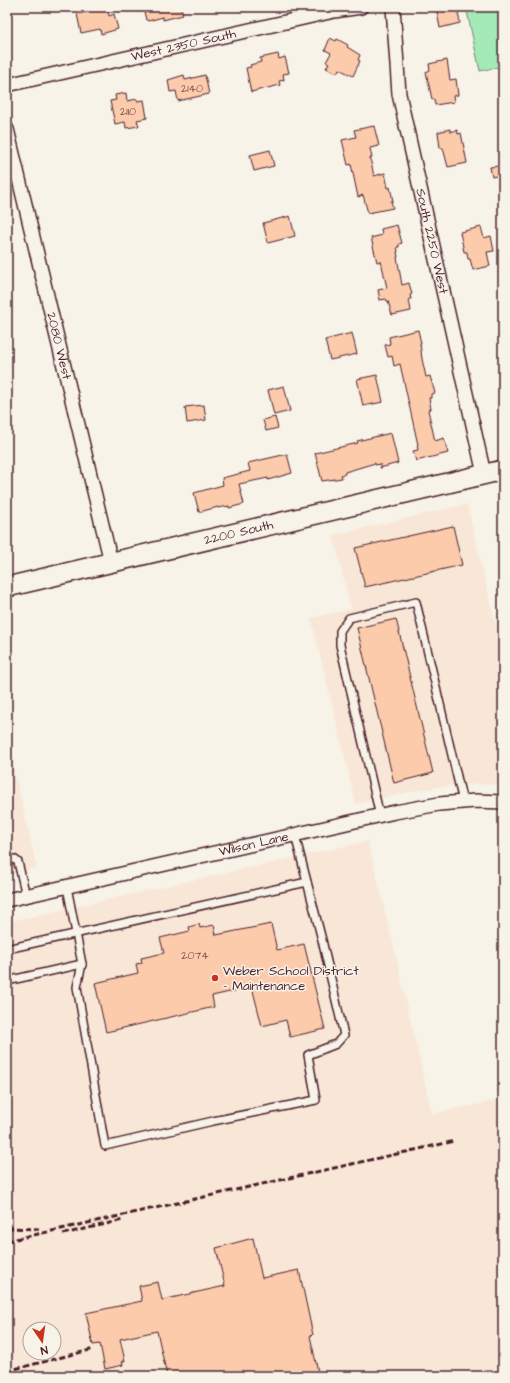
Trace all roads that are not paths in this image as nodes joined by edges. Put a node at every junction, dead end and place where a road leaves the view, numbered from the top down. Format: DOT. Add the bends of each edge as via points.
graph roads {
  1 [pos="361,7"];
  2 [pos="393,7"];
  3 [pos="7,85"];
  4 [pos="7,129"];
  5 [pos="503,470"];
  6 [pos="477,476"];
  7 [pos="111,562"];
  8 [pos="7,587"];
  9 [pos="463,802"];
  10 [pos="503,802"];
  11 [pos="380,816"];
  12 [pos="295,835"];
  13 [pos="7,858"];
  14 [pos="307,882"];
  15 [pos="67,887"];
  16 [pos="26,896"];
  17 [pos="7,900"];
  18 [pos="76,933"];
  19 [pos="7,949"];
  20 [pos="82,964"];
  21 [pos="7,981"];
  1 -- 3 [label="street, West 2350 South"];
  2 -- 6 [label="street, South 2250 West" via="399,94"];
  4 -- 7 [label="street, 2080 West"];
  5 -- 6 [label="street, 2200 South"];
  6 -- 7 [label="street, 2200 South"];
  7 -- 8 [label="street, 2200 South"];
  9 -- 10 [label="street, Wilson Lane"];
  9 -- 11 [label="street, Wilson Lane" via="439,804"];
  9 -- 11 [label="lane" via="416,602 349,618 340,631 340,645"];
  11 -- 12 [label="street, Wilson Lane"];
  12 -- 14 [label="lane"];
  12 -- 15 [label="street, Wilson Lane"];
  13 -- 16 [label="lane" via="18,862"];
  14 -- 18 [label="lane"];
  14 -- 20 [label="lane" via="344,1035 336,1044 308,1055 316,1100 213,1120 105,1146 77,987"];
  15 -- 16 [label="street, Wilson Lane"];
  15 -- 18 [label="lane"];
  16 -- 17 [label="street, Wilson Lane"];
  18 -- 19 [label="lane"];
  18 -- 20 [label="lane"];
  20 -- 21 [label="lane"];
}
